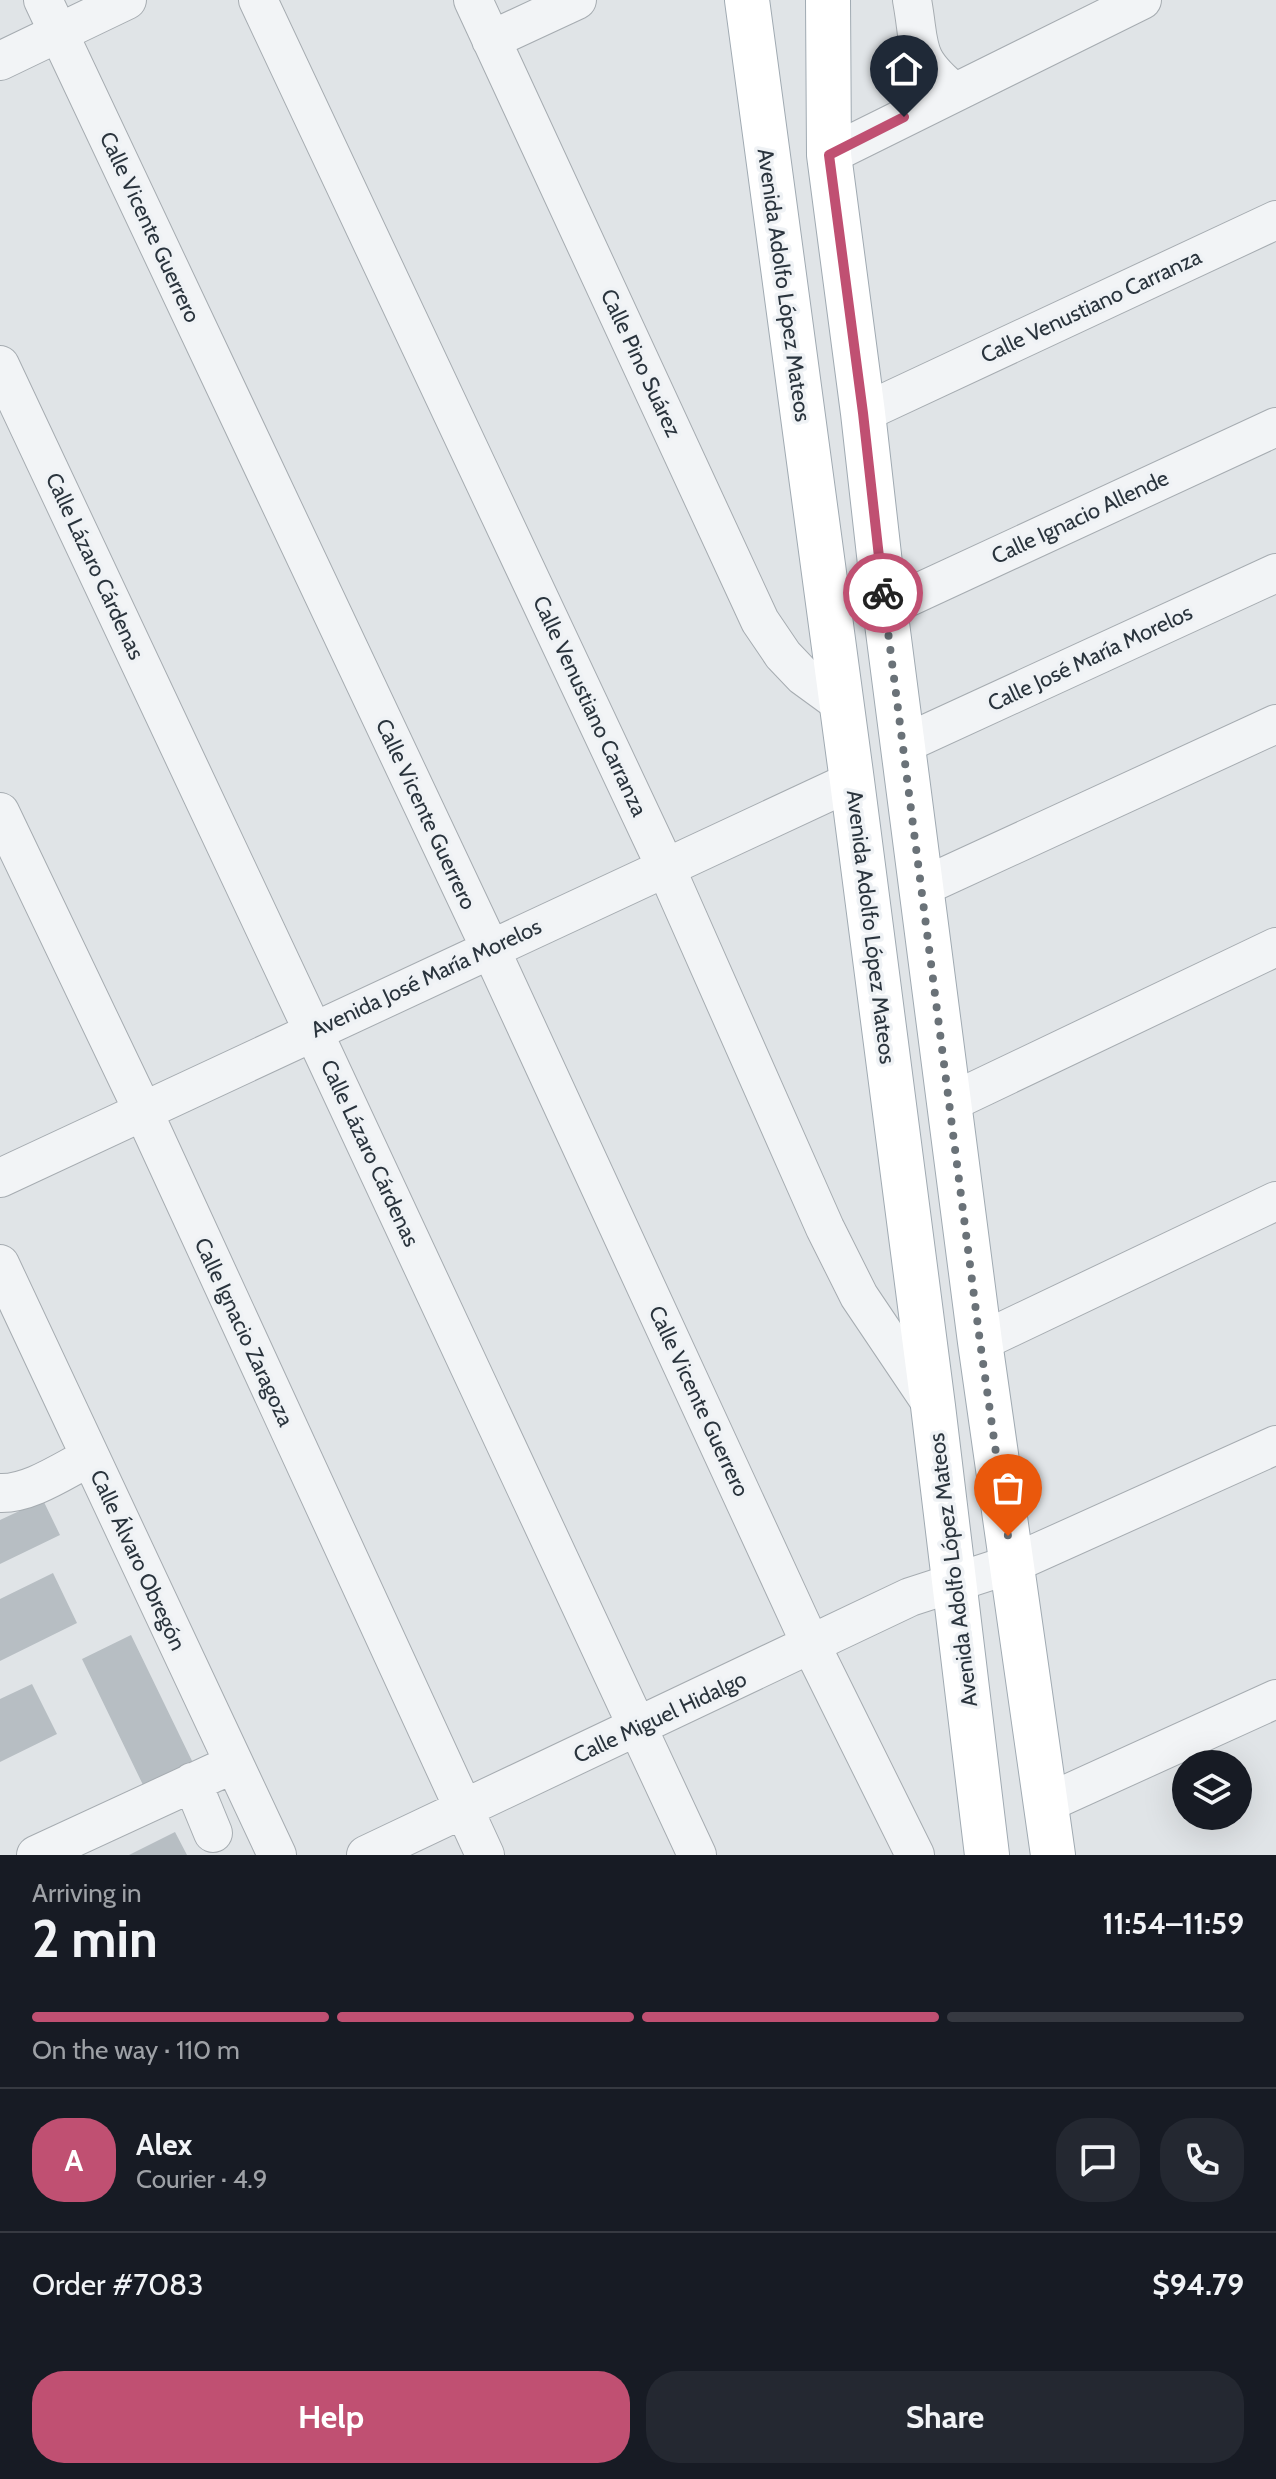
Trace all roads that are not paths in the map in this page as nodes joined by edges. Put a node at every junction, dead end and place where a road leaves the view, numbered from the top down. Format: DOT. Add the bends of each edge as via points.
graph roads {
  1 [pos="127,0"];
  2 [pos="258,0"];
  3 [pos="473,0"];
  4 [pos="577,0"];
  5 [pos="747,0"];
  6 [pos="828,0"];
  7 [pos="912,0"];
  8 [pos="1142,0"];
  9 [pos="51,17"];
  10 [pos="491,40"];
  11 [pos="0,61"];
  12 [pos="954,92"];
  13 [pos="829,155"];
  14 [pos="1276,220"];
  15 [pos="0,365"];
  16 [pos="863,413"];
  17 [pos="1276,427"];
  18 [pos="1276,573"];
  19 [pos="885,608"];
  20 [pos="840,703"];
  21 [pos="1276,724"];
  22 [pos="904,744"];
  23 [pos="852,781"];
  24 [pos="0,812"];
  25 [pos="665,866"];
  26 [pos="922,887"];
  27 [pos="1276,947"];
  28 [pos="490,948"];
  29 [pos="313,1031"];
  30 [pos="949,1103"];
  31 [pos="143,1111"];
  32 [pos="0,1178"];
  33 [pos="1276,1201"];
  34 [pos="0,1264"];
  35 [pos="980,1342"];
  36 [pos="933,1406"];
  37 [pos="1276,1445"];
  38 [pos="90,1457"];
  39 [pos="0,1493"];
  40 [pos="1012,1564"];
  41 [pos="954,1581"];
  42 [pos="811,1645"];
  43 [pos="1276,1699"];
  44 [pos="636,1727"];
  45 [pos="233,1764"];
  46 [pos="192,1782"];
  47 [pos="1045,1804"];
  48 [pos="464,1810"];
  49 [pos="213,1833"];
  50 [pos="50,1852"];
  51 [pos="277,1855"];
  52 [pos="366,1855"];
  53 [pos="485,1855"];
  54 [pos="697,1855"];
  55 [pos="915,1855"];
  56 [pos="987,1855"];
  57 [pos="1053,1855"];
  1 -- 9 [label="street"];
  2 -- 25 [label="street, Calle Venustiano Carranza"];
  3 -- 10 [label="street, Calle Pino Suárez"];
  4 -- 10 [label="street"];
  5 -- 20 [label="main road, Avenida Adolfo López Mateos"];
  6 -- 13 [label="main road"];
  7 -- 12 [label="street" via="923,61"];
  8 -- 12 [label="street"];
  9 -- 11 [label="street"];
  9 -- 28 [label="street, Calle Vicente Guerrero"];
  10 -- 20 [label="street, Calle Pino Suárez" via="760,621 803,676"];
  12 -- 13 [label="street"];
  13 -- 16 [label="main road"];
  14 -- 16 [label="street, Calle Venustiano Carranza"];
  15 -- 29 [label="street, Calle Lázaro Cárdenas"];
  16 -- 19 [label="main road"];
  17 -- 19 [label="street, Calle Ignacio Allende"];
  18 -- 22 [label="street, Calle José María Morelos"];
  19 -- 22 [label="main road"];
  20 -- 23 [label="main road, Avenida Adolfo López Mateos"];
  21 -- 26 [label="street"];
  22 -- 26 [label="main road"];
  23 -- 25 [label="street, Avenida José María Morelos"];
  23 -- 36 [label="main road, Avenida Adolfo López Mateos"];
  24 -- 31 [label="street, Calle Ignacio Zaragoza"];
  25 -- 28 [label="street, Avenida José María Morelos"];
  25 -- 36 [label="street, Calle Venustiano Carranza" via="825,1228 859,1296"];
  26 -- 30 [label="main road"];
  27 -- 30 [label="street"];
  28 -- 29 [label="street, Avenida José María Morelos"];
  28 -- 42 [label="street, Calle Vicente Guerrero"];
  29 -- 31 [label="street, Avenida José María Morelos"];
  29 -- 44 [label="street, Calle Lázaro Cárdenas"];
  30 -- 35 [label="main road"];
  31 -- 32 [label="street, Avenida José María Morelos"];
  31 -- 48 [label="street, Calle Ignacio Zaragoza"];
  33 -- 35 [label="street"];
  34 -- 38 [label="street, Calle Álvaro Obregón"];
  35 -- 40 [label="main road"];
  36 -- 41 [label="main road, Avenida Adolfo López Mateos"];
  37 -- 40 [label="street, Calle Miguel Hidalgo"];
  38 -- 39 [label="street" via="27,1488"];
  38 -- 45 [label="street, Calle Álvaro Obregón"];
  40 -- 41 [label="street, Calle Miguel Hidalgo"];
  40 -- 47 [label="main road"];
  41 -- 42 [label="street, Calle Miguel Hidalgo"];
  41 -- 56 [label="main road, Avenida Adolfo López Mateos"];
  42 -- 44 [label="street, Calle Miguel Hidalgo"];
  42 -- 55 [label="street, Calle Vicente Guerrero"];
  43 -- 47 [label="street"];
  44 -- 48 [label="street, Calle Miguel Hidalgo"];
  44 -- 54 [label="street, Calle Lázaro Cárdenas"];
  45 -- 46 [label="street"];
  45 -- 51 [label="street, Calle Álvaro Obregón"];
  46 -- 49 [label="street"];
  46 -- 50 [label="street"];
  47 -- 57 [label="main road"];
  48 -- 52 [label="street, Calle Miguel Hidalgo"];
  48 -- 53 [label="street, Calle Ignacio Zaragoza"];
}
